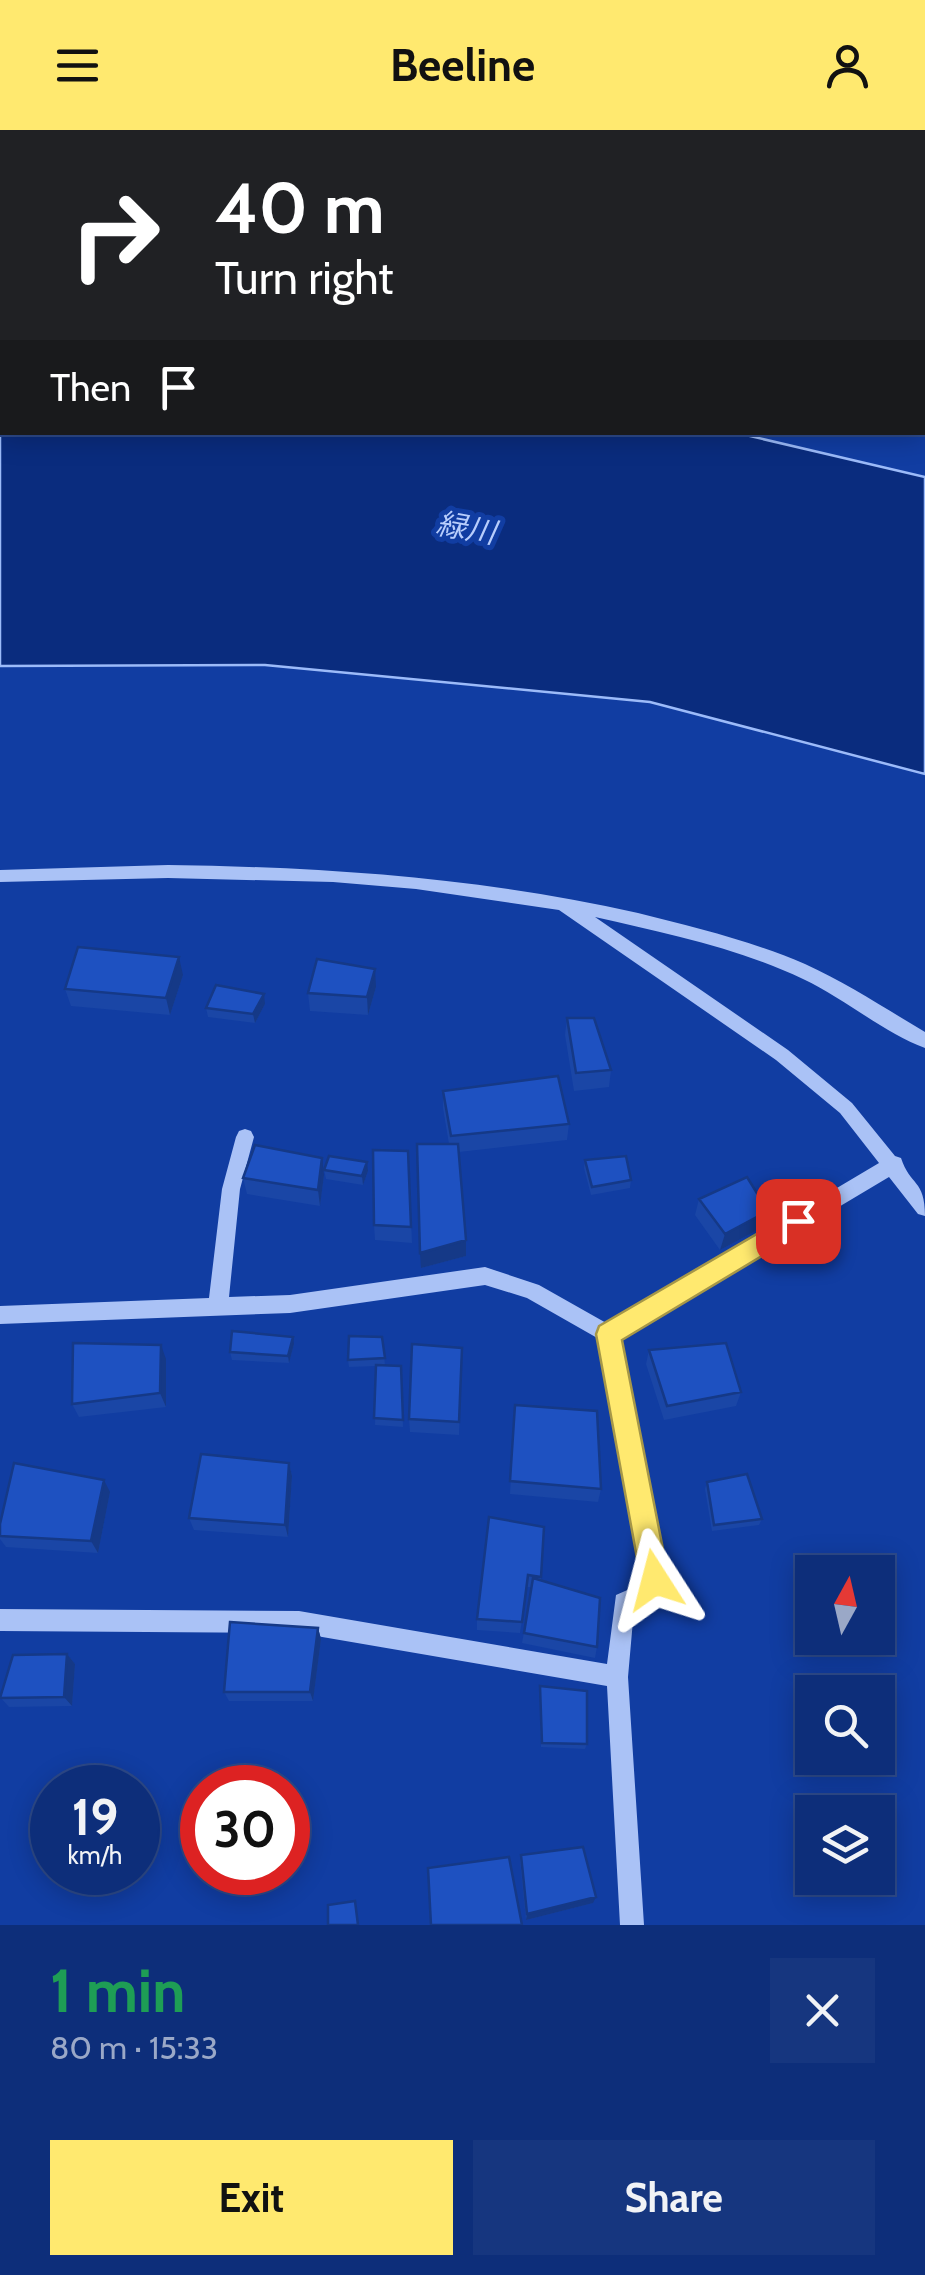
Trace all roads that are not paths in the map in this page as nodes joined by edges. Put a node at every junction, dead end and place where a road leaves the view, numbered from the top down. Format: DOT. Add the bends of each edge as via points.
graph roads {
  1 [pos="0,876"];
  2 [pos="559,901"];
  3 [pos="925,1041"];
  4 [pos="245,1137"];
  5 [pos="894,1164"];
  6 [pos="925,1208"];
  7 [pos="218,1308"];
  8 [pos="0,1315"];
  9 [pos="608,1334"];
  10 [pos="0,1620"];
  11 [pos="617,1677"];
  12 [pos="632,1925"];
  1 -- 2 [label="street" via="193,868 429,880"];
  2 -- 3 [label="street" via="705,937 812,975"];
  2 -- 5 [label="street" via="782,1056 846,1108"];
  4 -- 7 [label="street" via="231,1188"];
  5 -- 6 [label="street"];
  5 -- 9 [label="street"];
  7 -- 8 [label="street"];
  7 -- 9 [label="street" via="485,1276 532,1291"];
  9 -- 11 [label="street" via="655,1580 624,1603"];
  10 -- 11 [label="street" via="300,1622"];
  11 -- 12 [label="street"];
}
